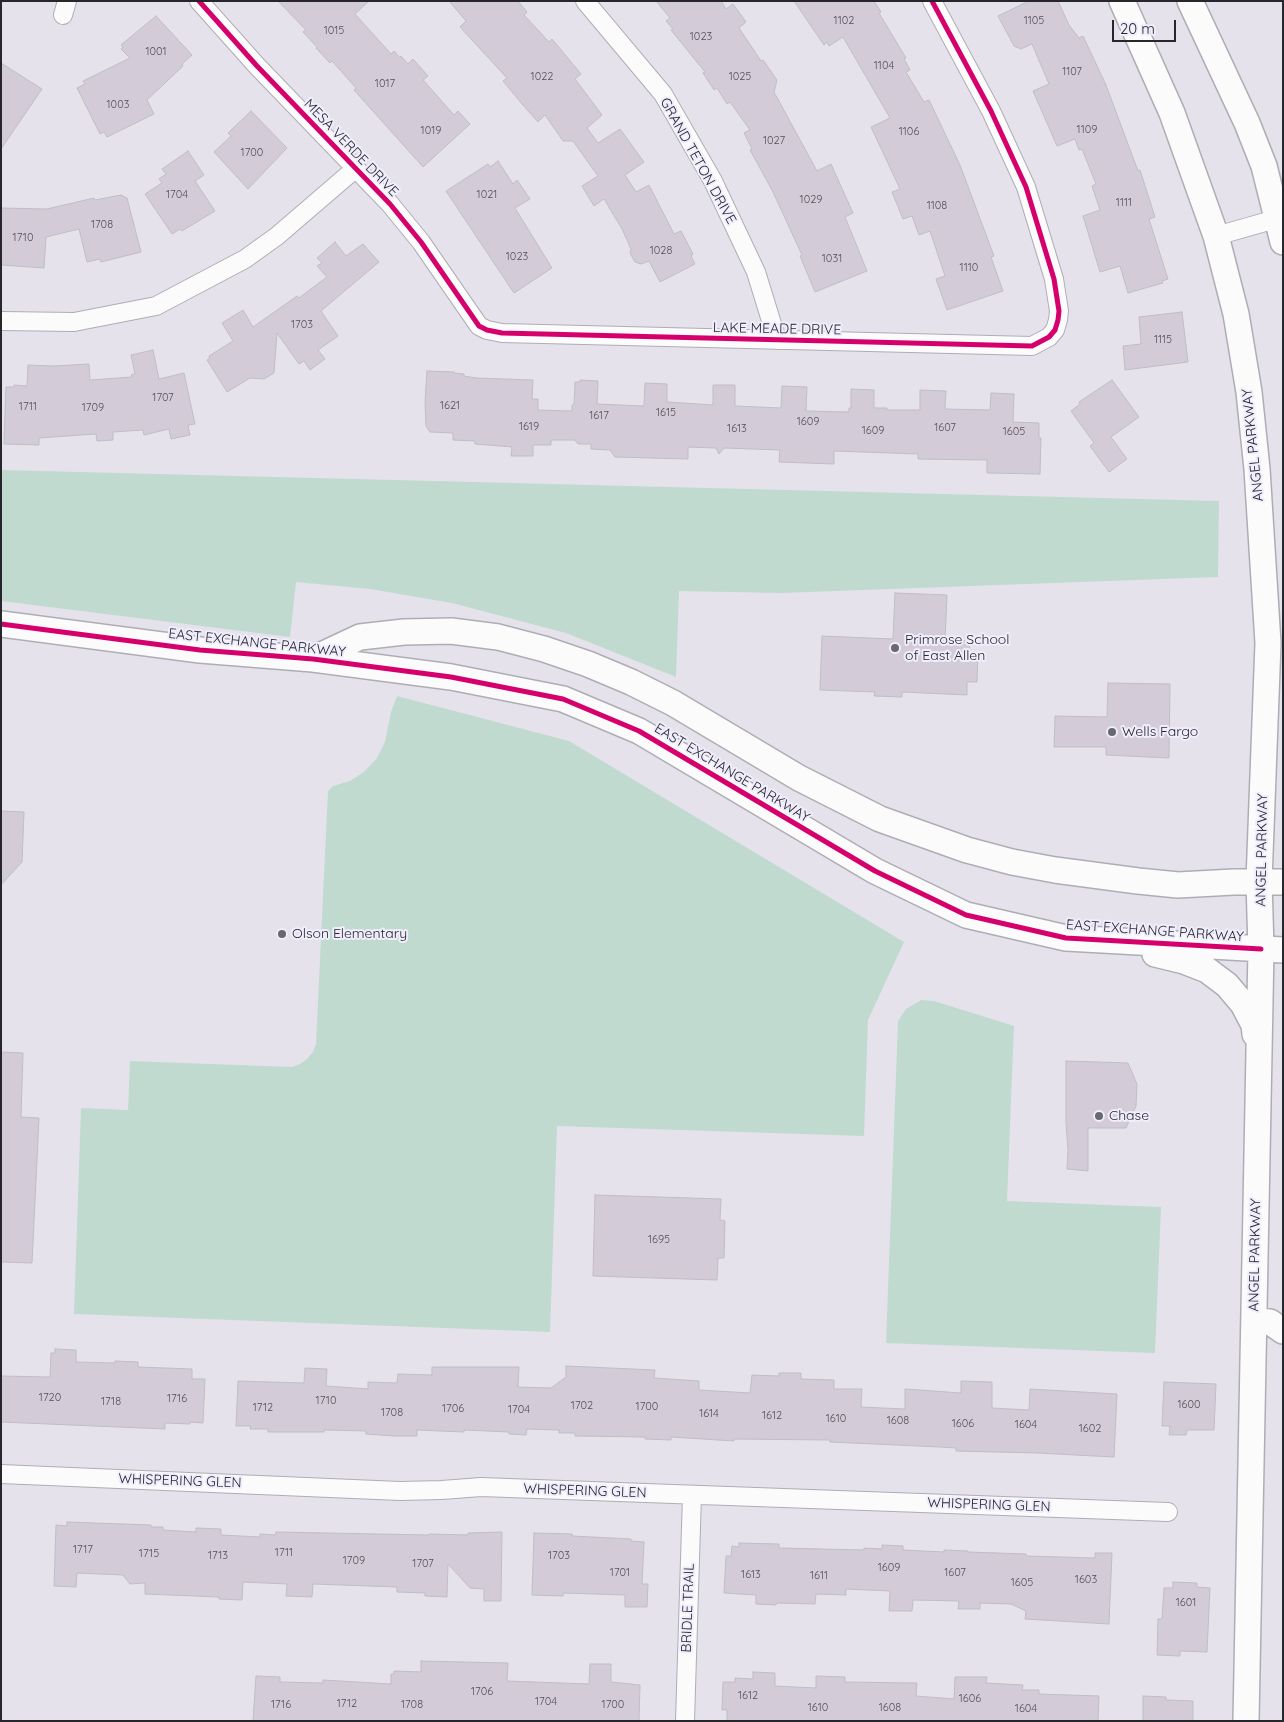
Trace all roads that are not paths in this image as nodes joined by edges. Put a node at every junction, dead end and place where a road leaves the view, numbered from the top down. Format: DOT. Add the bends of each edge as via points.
graph roads {
  1 [pos="199,1"];
  2 [pos="585,1"];
  3 [pos="932,1"];
  4 [pos="1122,1"];
  5 [pos="1190,1"];
  6 [pos="356,169"];
  7 [pos="1280,217"];
  8 [pos="1216,236"];
  9 [pos="1283,242"];
  10 [pos="1,321"];
  11 [pos="502,334"];
  12 [pos="777,340"];
  13 [pos="1,624"];
  14 [pos="314,660"];
  15 [pos="695,718"];
  16 [pos="671,750"];
  17 [pos="1271,882"];
  18 [pos="1066,938"];
  19 [pos="1272,949"];
  20 [pos="1259,1050"];
  21 [pos="1254,1321"];
  22 [pos="1283,1331"];
  23 [pos="1,1474"];
  24 [pos="692,1495"];
  25 [pos="1168,1512"];
  26 [pos="685,1721"];
  27 [pos="1246,1721"];
  1 -- 6 [label="street, MESA VERDE DRIVE"];
  2 -- 12 [label="street, GRAND TETON DRIVE" via="662,94 713,181 756,272"];
  3 -- 12 [label="street, LAKE MEADE DRIVE" via="991,111 1026,187 1054,279 1059,311 1055,330 1032,346"];
  4 -- 8 [label="street, ANGEL PARKWAY" via="1172,113"];
  5 -- 7 [label="street" via="1247,123"];
  6 -- 10 [label="street" via="245,259 156,306 74,322"];
  6 -- 11 [label="street, MESA VERDE DRIVE" via="421,242 479,326"];
  7 -- 8 [label="street"];
  7 -- 9 [label="street"];
  8 -- 17 [label="street, ANGEL PARKWAY" via="1236,314 1257,469 1268,644"];
  11 -- 12 [label="street, LAKE MEADE DRIVE"];
  13 -- 14 [label="street, EAST EXCHANGE PARKWAY" via="200,650"];
  14 -- 15 [label="street, EAST EXCHANGE PARKWAY" via="360,637 451,631 498,638 588,664 673,703"];
  14 -- 16 [label="street, EAST EXCHANGE PARKWAY" via="451,677 563,699 639,731"];
  15 -- 16 [label="street"];
  15 -- 17 [label="street, EAST EXCHANGE PARKWAY" via="799,778 880,819 967,850 1012,862 1138,882 1178,885"];
  16 -- 18 [label="street, EAST EXCHANGE PARKWAY" via="875,871 966,915"];
  17 -- 19 [label="street, ANGEL PARKWAY"];
  18 -- 19 [label="street, EAST EXCHANGE PARKWAY"];
  18 -- 20 [label="street" via="1136,950 1207,970 1227,985 1243,1004 1254,1025"];
  19 -- 20 [label="street, ANGEL PARKWAY"];
  20 -- 21 [label="street, ANGEL PARKWAY"];
  21 -- 22 [label="street" via="1270,1322"];
  21 -- 27 [label="street, ANGEL PARKWAY"];
  23 -- 24 [label="street, WHISPERING GLEN" via="400,1491 481,1487"];
  24 -- 25 [label="street, WHISPERING GLEN"];
  24 -- 26 [label="street, BRIDLE TRAIL"];
}
